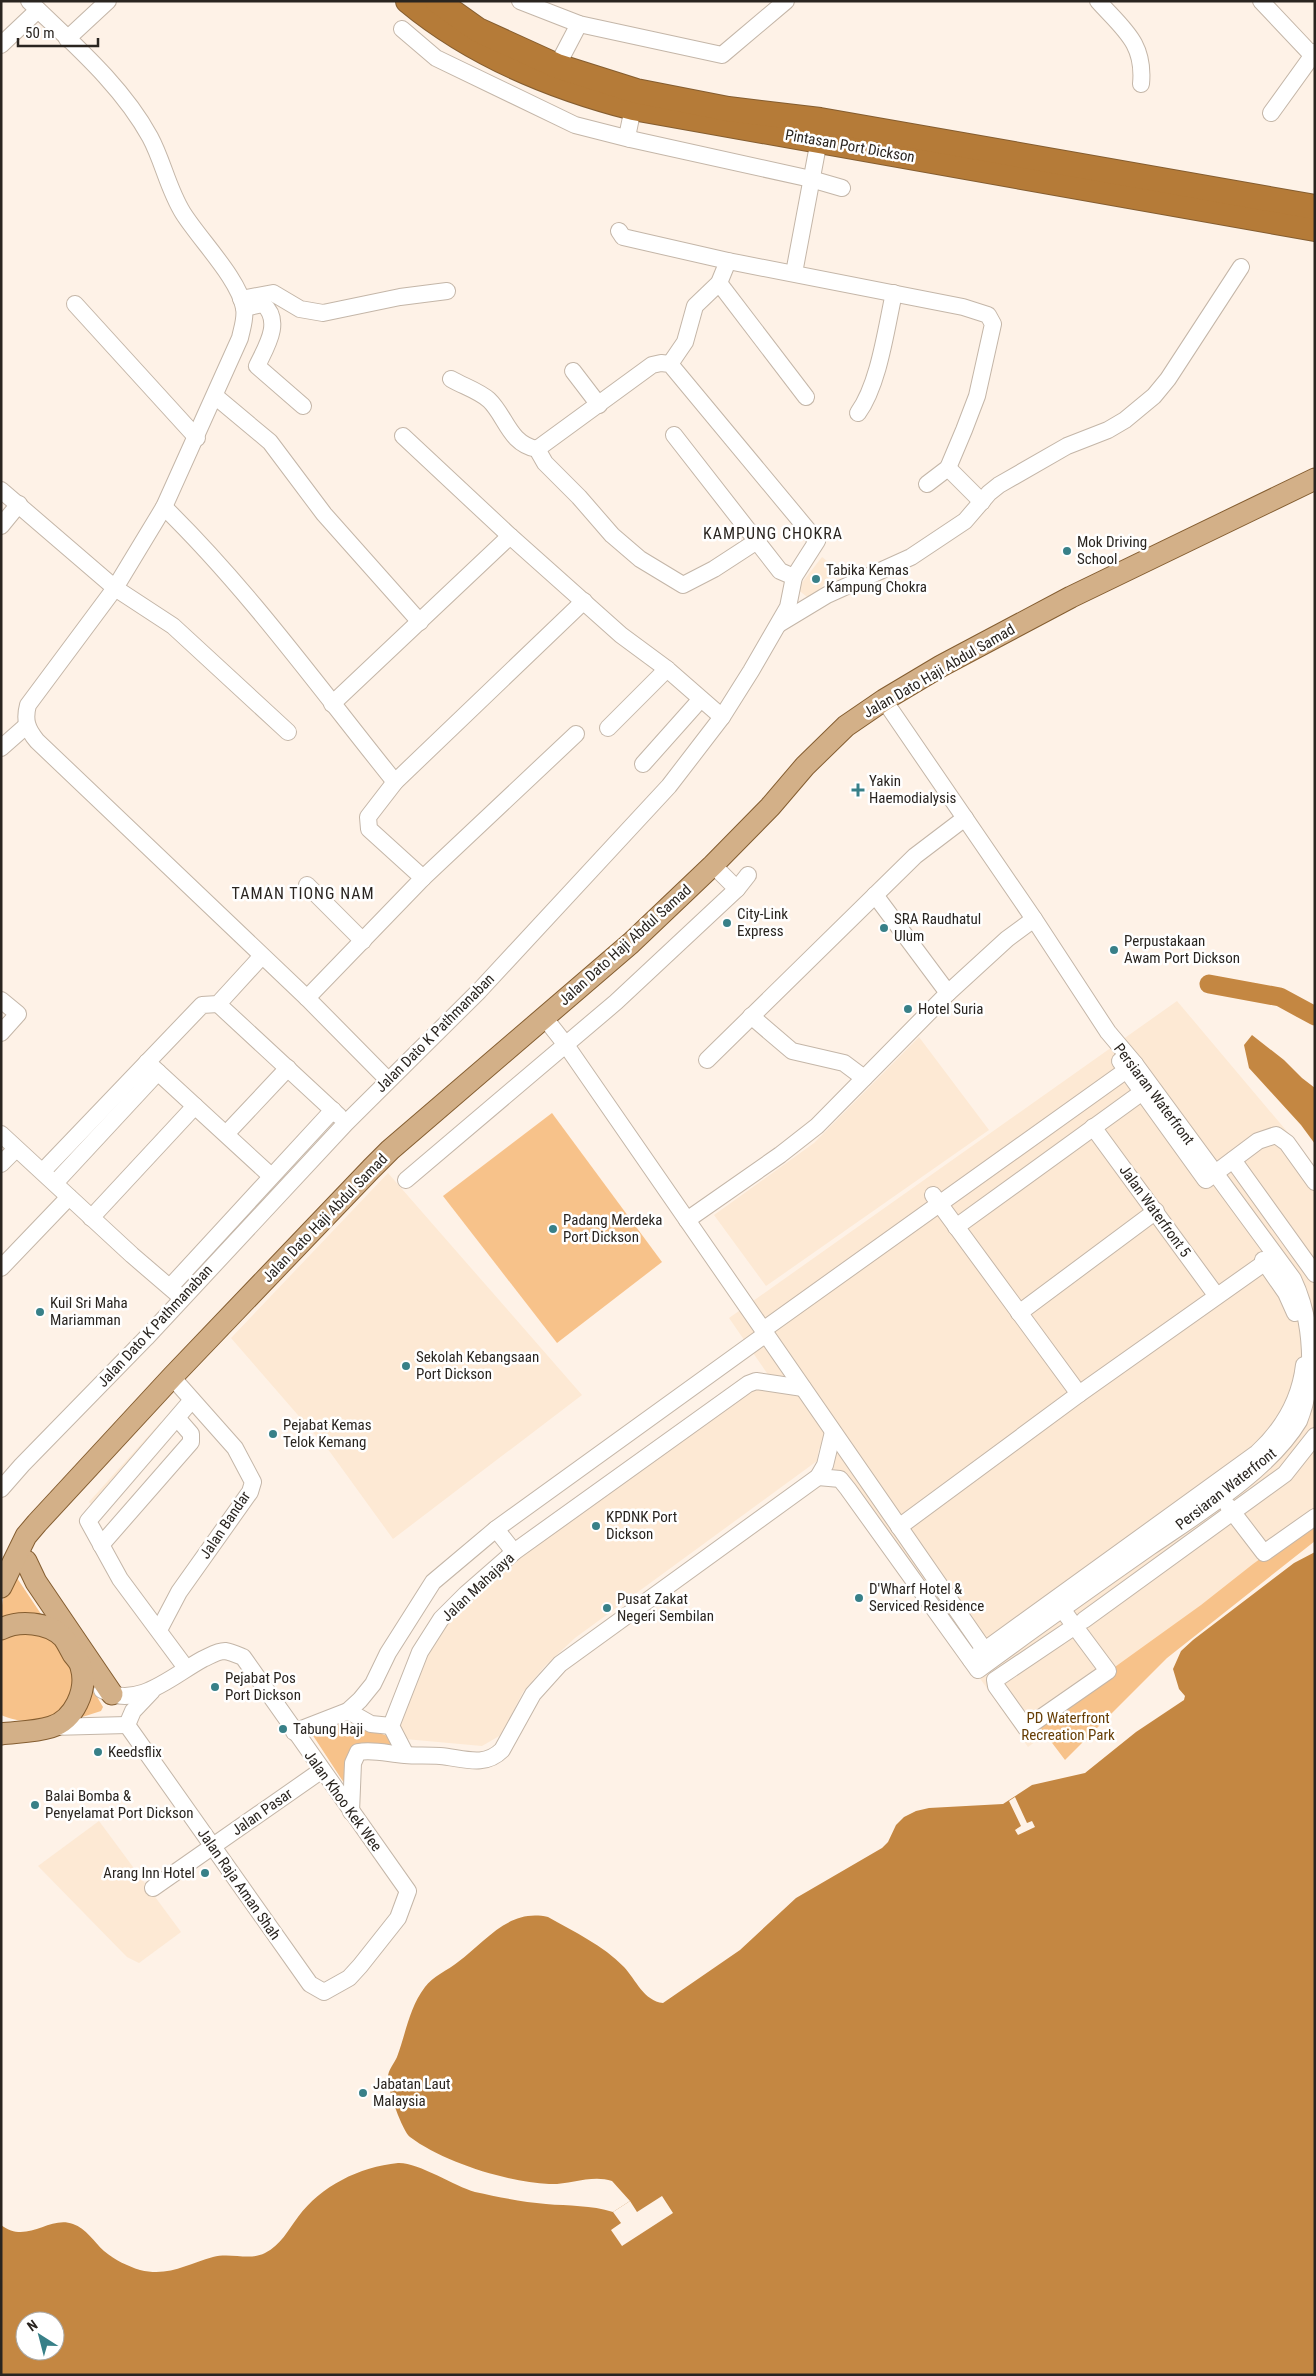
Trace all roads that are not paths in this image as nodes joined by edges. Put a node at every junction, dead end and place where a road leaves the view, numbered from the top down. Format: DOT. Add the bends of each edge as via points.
graph roads {
  1 [pos="108,1"];
  2 [pos="408,1"];
  3 [pos="437,1"];
  4 [pos="520,1"];
  5 [pos="786,1"];
  6 [pos="1098,1"];
  7 [pos="1260,1"];
  8 [pos="33,6"];
  9 [pos="579,24"];
  10 [pos="402,29"];
  11 [pos="67,39"];
  12 [pos="1,45"];
  13 [pos="1313,54"];
  14 [pos="554,74"];
  15 [pos="1140,84"];
  16 [pos="633,108"];
  17 [pos="728,110"];
  18 [pos="1271,113"];
  19 [pos="888,133"];
  20 [pos="630,139"];
  21 [pos="819,140"];
  22 [pos="811,178"];
  23 [pos="842,188"];
  24 [pos="1315,207"];
  25 [pos="1315,228"];
  26 [pos="619,231"];
  27 [pos="728,261"];
  28 [pos="1241,267"];
  29 [pos="794,273"];
  30 [pos="719,283"];
  31 [pos="447,291"];
  32 [pos="894,293"];
  33 [pos="75,304"];
  34 [pos="243,304"];
  35 [pos="670,364"];
  36 [pos="573,371"];
  37 [pos="451,379"];
  38 [pos="214,396"];
  39 [pos="806,397"];
  40 [pos="599,405"];
  41 [pos="303,406"];
  42 [pos="858,413"];
  43 [pos="674,435"];
  44 [pos="403,436"];
  45 [pos="197,438"];
  46 [pos="537,450"];
  47 [pos="948,468"];
  48 [pos="1315,479"];
  49 [pos="927,484"];
  50 [pos="1,490"];
  51 [pos="982,502"];
  52 [pos="19,504"];
  53 [pos="164,507"];
  54 [pos="1,526"];
  55 [pos="510,536"];
  56 [pos="757,541"];
  57 [pos="794,577"];
  58 [pos="115,588"];
  59 [pos="584,601"];
  60 [pos="420,622"];
  61 [pos="779,624"];
  62 [pos="667,669"];
  63 [pos="700,700"];
  64 [pos="884,700"];
  65 [pos="332,704"];
  66 [pos="722,717"];
  67 [pos="26,726"];
  68 [pos="608,728"];
  69 [pos="288,732"];
  70 [pos="576,734"];
  71 [pos="1,748"];
  72 [pos="643,764"];
  73 [pos="394,782"];
  74 [pos="965,818"];
  75 [pos="713,865"];
  76 [pos="748,875"];
  77 [pos="423,878"];
  78 [pos="307,885"];
  79 [pos="737,889"];
  80 [pos="875,895"];
  81 [pos="1034,919"];
  82 [pos="363,941"];
  83 [pos="261,957"];
  84 [pos="948,993"];
  85 [pos="307,998"];
  86 [pos="1,1000"];
  87 [pos="218,1004"];
  88 [pos="751,1016"];
  89 [pos="544,1017"];
  90 [pos="1,1033"];
  91 [pos="566,1045"];
  92 [pos="707,1060"];
  93 [pos="1127,1063"];
  94 [pos="153,1067"];
  95 [pos="288,1068"];
  96 [pos="864,1078"];
  97 [pos="388,1080"];
  98 [pos="1141,1093"];
  99 [pos="196,1106"];
  100 [pos="333,1110"];
  101 [pos="346,1123"];
  102 [pos="1093,1127"];
  103 [pos="1,1134"];
  104 [pos="226,1134"];
  105 [pos="16,1149"];
  106 [pos="1233,1160"];
  107 [pos="1,1164"];
  108 [pos="43,1171"];
  109 [pos="271,1176"];
  110 [pos="1210,1177"];
  111 [pos="406,1180"];
  112 [pos="56,1182"];
  113 [pos="1315,1182"];
  114 [pos="69,1197"];
  115 [pos="936,1199"];
  116 [pos="1156,1211"];
  117 [pos="91,1218"];
  118 [pos="687,1220"];
  119 [pos="956,1227"];
  120 [pos="1270,1259"];
  121 [pos="1,1268"];
  122 [pos="1313,1269"];
  123 [pos="1293,1279"];
  124 [pos="176,1292"];
  125 [pos="1216,1296"];
  126 [pos="1019,1313"];
  127 [pos="762,1328"];
  128 [pos="172,1377"];
  129 [pos="803,1388"];
  130 [pos="1079,1394"];
  131 [pos="192,1400"];
  132 [pos="178,1418"];
  133 [pos="1294,1418"];
  134 [pos="1315,1429"];
  135 [pos="833,1432"];
  136 [pos="1315,1436"];
  137 [pos="818,1476"];
  138 [pos="1,1489"];
  139 [pos="1216,1492"];
  140 [pos="1234,1513"];
  141 [pos="1315,1517"];
  142 [pos="899,1526"];
  143 [pos="1167,1528"];
  144 [pos="496,1529"];
  145 [pos="26,1536"];
  146 [pos="101,1545"];
  147 [pos="1183,1550"];
  148 [pos="514,1552"];
  149 [pos="26,1561"];
  150 [pos="1,1587"];
  151 [pos="1063,1603"];
  152 [pos="1079,1623"];
  153 [pos="1,1629"];
  154 [pos="159,1630"];
  155 [pos="63,1637"];
  156 [pos="982,1657"];
  157 [pos="1116,1665"];
  158 [pos="81,1666"];
  159 [pos="186,1668"];
  160 [pos="154,1689"];
  161 [pos="112,1694"];
  162 [pos="348,1711"];
  163 [pos="1,1722"];
  164 [pos="127,1725"];
  165 [pos="390,1726"];
  166 [pos="52,1727"];
  167 [pos="30,1731"];
  168 [pos="294,1732"];
  169 [pos="1,1734"];
  170 [pos="406,1755"];
  171 [pos="322,1770"];
  172 [pos="351,1812"];
  173 [pos="213,1846"];
  174 [pos="153,1888"];
  175 [pos="333,1989"];
  1 -- 11 [label="street"];
  2 -- 14 [label="highway, Pintasan Port Dickson" via="432,22 518,70"];
  3 -- 14 [label="highway, Pintasan Port Dickson" via="478,30"];
  4 -- 9 [label="street"];
  5 -- 9 [label="street" via="722,55"];
  6 -- 15 [label="street" via="1134,41 1142,66"];
  7 -- 13 [label="street"];
  8 -- 11 [label="street"];
  8 -- 12 [label="street"];
  9 -- 14 [label="street"];
  10 -- 20 [label="street" via="436,58 575,125"];
  11 -- 34 [label="street" via="108,80 150,137 175,200 234,281"];
  13 -- 18 [label="street"];
  14 -- 16 [label="highway, Pintasan Port Dickson" via="593,98"];
  14 -- 17 [label="highway, Pintasan Port Dickson"];
  16 -- 20 [label="street" via="628,132"];
  16 -- 21 [label="highway, Pintasan Port Dickson"];
  17 -- 19 [label="highway, Pintasan Port Dickson" via="820,120"];
  17 -- 21 [label="highway" via="757,120 808,128 816,132"];
  19 -- 21 [label="highway" via="830,130"];
  19 -- 24 [label="highway, Pintasan Port Dickson"];
  20 -- 22 [label="street"];
  21 -- 22 [label="street"];
  21 -- 25 [label="highway, Pintasan Port Dickson"];
  22 -- 23 [label="street"];
  22 -- 29 [label="street"];
  26 -- 27 [label="street" via="623,237"];
  27 -- 29 [label="street"];
  27 -- 30 [label="street"];
  28 -- 51 [label="street" via="1168,380 1154,396 1125,420 999,485"];
  29 -- 32 [label="street"];
  30 -- 35 [label="street" via="695,306 685,342"];
  30 -- 39 [label="street"];
  31 -- 34 [label="street" via="323,313 300,309 273,293"];
  32 -- 42 [label="street" via="872,387"];
  32 -- 47 [label="street" via="980,311 992,321 977,396"];
  33 -- 45 [label="street"];
  34 -- 38 [label="street" via="244,322 240,338"];
  34 -- 41 [label="street" via="262,304 269,310 273,331 257,366"];
  35 -- 40 [label="street" via="652,365"];
  35 -- 57 [label="street, Jalan Dato K Pathmanaban" via="817,541"];
  36 -- 40 [label="street"];
  37 -- 46 [label="street" via="489,400 510,432"];
  38 -- 45 [label="street"];
  38 -- 60 [label="street" via="270,442 324,514"];
  40 -- 46 [label="street"];
  43 -- 56 [label="street"];
  44 -- 55 [label="street"];
  45 -- 53 [label="street"];
  46 -- 56 [label="street" via="544,463 612,535 640,559 683,585"];
  47 -- 49 [label="street"];
  47 -- 51 [label="street"];
  48 -- 64 [label="main road, Jalan Dato Haji Abdul Samad" via="1071,597"];
  50 -- 52 [label="street"];
  51 -- 61 [label="street" via="965,521 911,557 827,595"];
  52 -- 54 [label="street"];
  52 -- 58 [label="street"];
  53 -- 58 [label="street"];
  53 -- 65 [label="street" via="231,578"];
  55 -- 59 [label="street"];
  55 -- 60 [label="street"];
  56 -- 57 [label="street" via="780,570"];
  57 -- 61 [label="street, Jalan Dato K Pathmanaban" via="788,607"];
  58 -- 67 [label="street" via="28,705"];
  58 -- 69 [label="street" via="173,626"];
  59 -- 62 [label="street"];
  59 -- 73 [label="street"];
  60 -- 65 [label="street"];
  61 -- 66 [label="street, Jalan Dato K Pathmanaban"];
  62 -- 63 [label="street"];
  62 -- 68 [label="street"];
  63 -- 66 [label="street"];
  63 -- 72 [label="street"];
  64 -- 74 [label="street, Persiaran Waterfront"];
  64 -- 75 [label="main road, Jalan Dato Haji Abdul Samad" via="846,726"];
  65 -- 73 [label="street"];
  66 -- 97 [label="street, Jalan Dato K Pathmanaban" via="669,786 606,856 479,991"];
  67 -- 71 [label="street"];
  67 -- 83 [label="street" via="37,741"];
  70 -- 77 [label="street"];
  73 -- 77 [label="street" via="368,817 369,829"];
  74 -- 80 [label="street" via="914,856"];
  74 -- 81 [label="street, Persiaran Waterfront"];
  75 -- 79 [label="street"];
  75 -- 89 [label="main road, Jalan Dato Haji Abdul Samad" via="631,943"];
  76 -- 79 [label="street"];
  77 -- 82 [label="street"];
  78 -- 82 [label="street"];
  79 -- 91 [label="street"];
  80 -- 84 [label="street"];
  80 -- 88 [label="street"];
  81 -- 84 [label="street"];
  81 -- 93 [label="street, Persiaran Waterfront"];
  82 -- 85 [label="street"];
  83 -- 85 [label="street"];
  83 -- 87 [label="street"];
  84 -- 96 [label="street"];
  85 -- 97 [label="street"];
  86 -- 90 [label="street" via="18,1014"];
  87 -- 94 [label="street" via="202,1005"];
  87 -- 95 [label="street"];
  88 -- 92 [label="street"];
  88 -- 96 [label="street" via="792,1051 844,1063"];
  89 -- 91 [label="street"];
  89 -- 128 [label="main road, Jalan Dato Haji Abdul Samad" via="390,1150"];
  91 -- 111 [label="street"];
  91 -- 118 [label="street"];
  93 -- 98 [label="street, Persiaran Waterfront"];
  93 -- 110 [label="street, Persiaran Waterfront"];
  93 -- 115 [label="street"];
  94 -- 99 [label="street"];
  94 -- 108 [label="street"];
  94 -- 112 [label="street"];
  95 -- 100 [label="street"];
  95 -- 104 [label="street"];
  96 -- 118 [label="street" via="812,1130"];
  97 -- 101 [label="street, Jalan Dato K Pathmanaban"];
  98 -- 102 [label="street"];
  98 -- 110 [label="street, Persiaran Waterfront"];
  99 -- 104 [label="street"];
  99 -- 117 [label="street"];
  100 -- 101 [label="street"];
  100 -- 109 [label="street"];
  101 -- 124 [label="street, Jalan Dato K Pathmanaban"];
  102 -- 116 [label="street, Jalan Waterfront 5"];
  102 -- 119 [label="street"];
  103 -- 105 [label="street"];
  104 -- 109 [label="street"];
  105 -- 107 [label="street"];
  105 -- 108 [label="street"];
  106 -- 110 [label="street"];
  106 -- 113 [label="street" via="1258,1141 1276,1135 1287,1143"];
  106 -- 122 [label="street"];
  108 -- 112 [label="street"];
  109 -- 124 [label="street"];
  110 -- 120 [label="street, Persiaran Waterfront"];
  112 -- 114 [label="street"];
  114 -- 117 [label="street"];
  114 -- 121 [label="street"];
  115 -- 119 [label="street"];
  115 -- 127 [label="street"];
  116 -- 125 [label="street, Jalan Waterfront 5"];
  116 -- 126 [label="street"];
  117 -- 124 [label="street"];
  118 -- 127 [label="street"];
  119 -- 126 [label="street"];
  120 -- 123 [label="street, Persiaran Waterfront"];
  120 -- 125 [label="street"];
  120 -- 133 [label="street, Persiaran Waterfront" via="1292,1301 1298,1321 1304,1365"];
  122 -- 123 [label="street"];
  123 -- 133 [label="street, Persiaran Waterfront" via="1308,1319 1314,1366 1308,1401"];
  124 -- 138 [label="street, Jalan Dato K Pathmanaban"];
  125 -- 130 [label="street"];
  126 -- 130 [label="street"];
  127 -- 129 [label="street"];
  127 -- 144 [label="street"];
  128 -- 131 [label="street, Jalan Bandar"];
  128 -- 145 [label="main road, Jalan Dato Haji Abdul Samad"];
  129 -- 135 [label="street"];
  129 -- 148 [label="street, Jalan Mahajaya" via="756,1381 748,1384"];
  130 -- 142 [label="street"];
  131 -- 132 [label="street"];
  131 -- 154 [label="street, Jalan Bandar" via="235,1448 253,1482 250,1492 178,1592"];
  132 -- 146 [label="street" via="88,1522"];
  132 -- 146 [label="street" via="191,1434 191,1442"];
  133 -- 134 [label="street"];
  133 -- 139 [label="street, Persiaran Waterfront"];
  135 -- 137 [label="street" via="825,1465"];
  135 -- 142 [label="street"];
  136 -- 140 [label="street" via="1285,1474"];
  137 -- 156 [label="street" via="840,1479"];
  137 -- 170 [label="street" via="560,1664 533,1694 496,1756 476,1762"];
  139 -- 140 [label="street"];
  139 -- 143 [label="street, Persiaran Waterfront"];
  140 -- 141 [label="street, Persiaran Waterfront" via="1264,1553"];
  140 -- 147 [label="street"];
  142 -- 156 [label="street"];
  143 -- 147 [label="street"];
  143 -- 151 [label="street, Persiaran Waterfront"];
  144 -- 148 [label="street"];
  144 -- 162 [label="street" via="433,1582 388,1653 373,1684"];
  145 -- 149 [label="main road"];
  145 -- 150 [label="main road, Jalan Dato Haji Abdul Samad"];
  146 -- 154 [label="street" via="120,1579"];
  147 -- 152 [label="street"];
  148 -- 165 [label="street, Jalan Mahajaya" via="441,1619 420,1652"];
  149 -- 155 [label="main road" via="30,1586"];
  149 -- 161 [label="main road" via="36,1582"];
  151 -- 152 [label="street"];
  151 -- 156 [label="street, Persiaran Waterfront"];
  152 -- 152 [label="street" via="1108,1671 1026,1728 995,1680"];
  152 -- 157 [label="street"];
  153 -- 155 [label="main road" via="19,1623 30,1624"];
  154 -- 159 [label="street"];
  155 -- 158 [label="main road"];
  158 -- 161 [label="street" via="96,1686"];
  158 -- 166 [label="main road" via="83,1680 77,1704 64,1720"];
  159 -- 160 [label="street, Jalan Khoo Kek Wee"];
  159 -- 168 [label="street, Jalan Khoo Kek Wee" via="224,1651 243,1657"];
  160 -- 161 [label="street" via="124,1697"];
  160 -- 164 [label="street" via="133,1711"];
  162 -- 165 [label="street" via="371,1724"];
  162 -- 168 [label="street"];
  163 -- 167 [label="main road"];
  164 -- 166 [label="street"];
  164 -- 173 [label="street, Jalan Raja Aman Shah"];
  165 -- 170 [label="street"];
  166 -- 167 [label="main road"];
  167 -- 169 [label="main road"];
  168 -- 171 [label="street, Jalan Khoo Kek Wee"];
  170 -- 172 [label="street" via="367,1750 356,1755"];
  171 -- 172 [label="street, Jalan Khoo Kek Wee"];
  171 -- 173 [label="street, Jalan Pasar"];
  172 -- 175 [label="street, Jalan Khoo Kek Wee" via="408,1892 398,1918 383,1939 349,1978"];
  173 -- 174 [label="street, Jalan Pasar"];
  173 -- 175 [label="street, Jalan Raja Aman Shah" via="310,1984 320,1992"];
}
